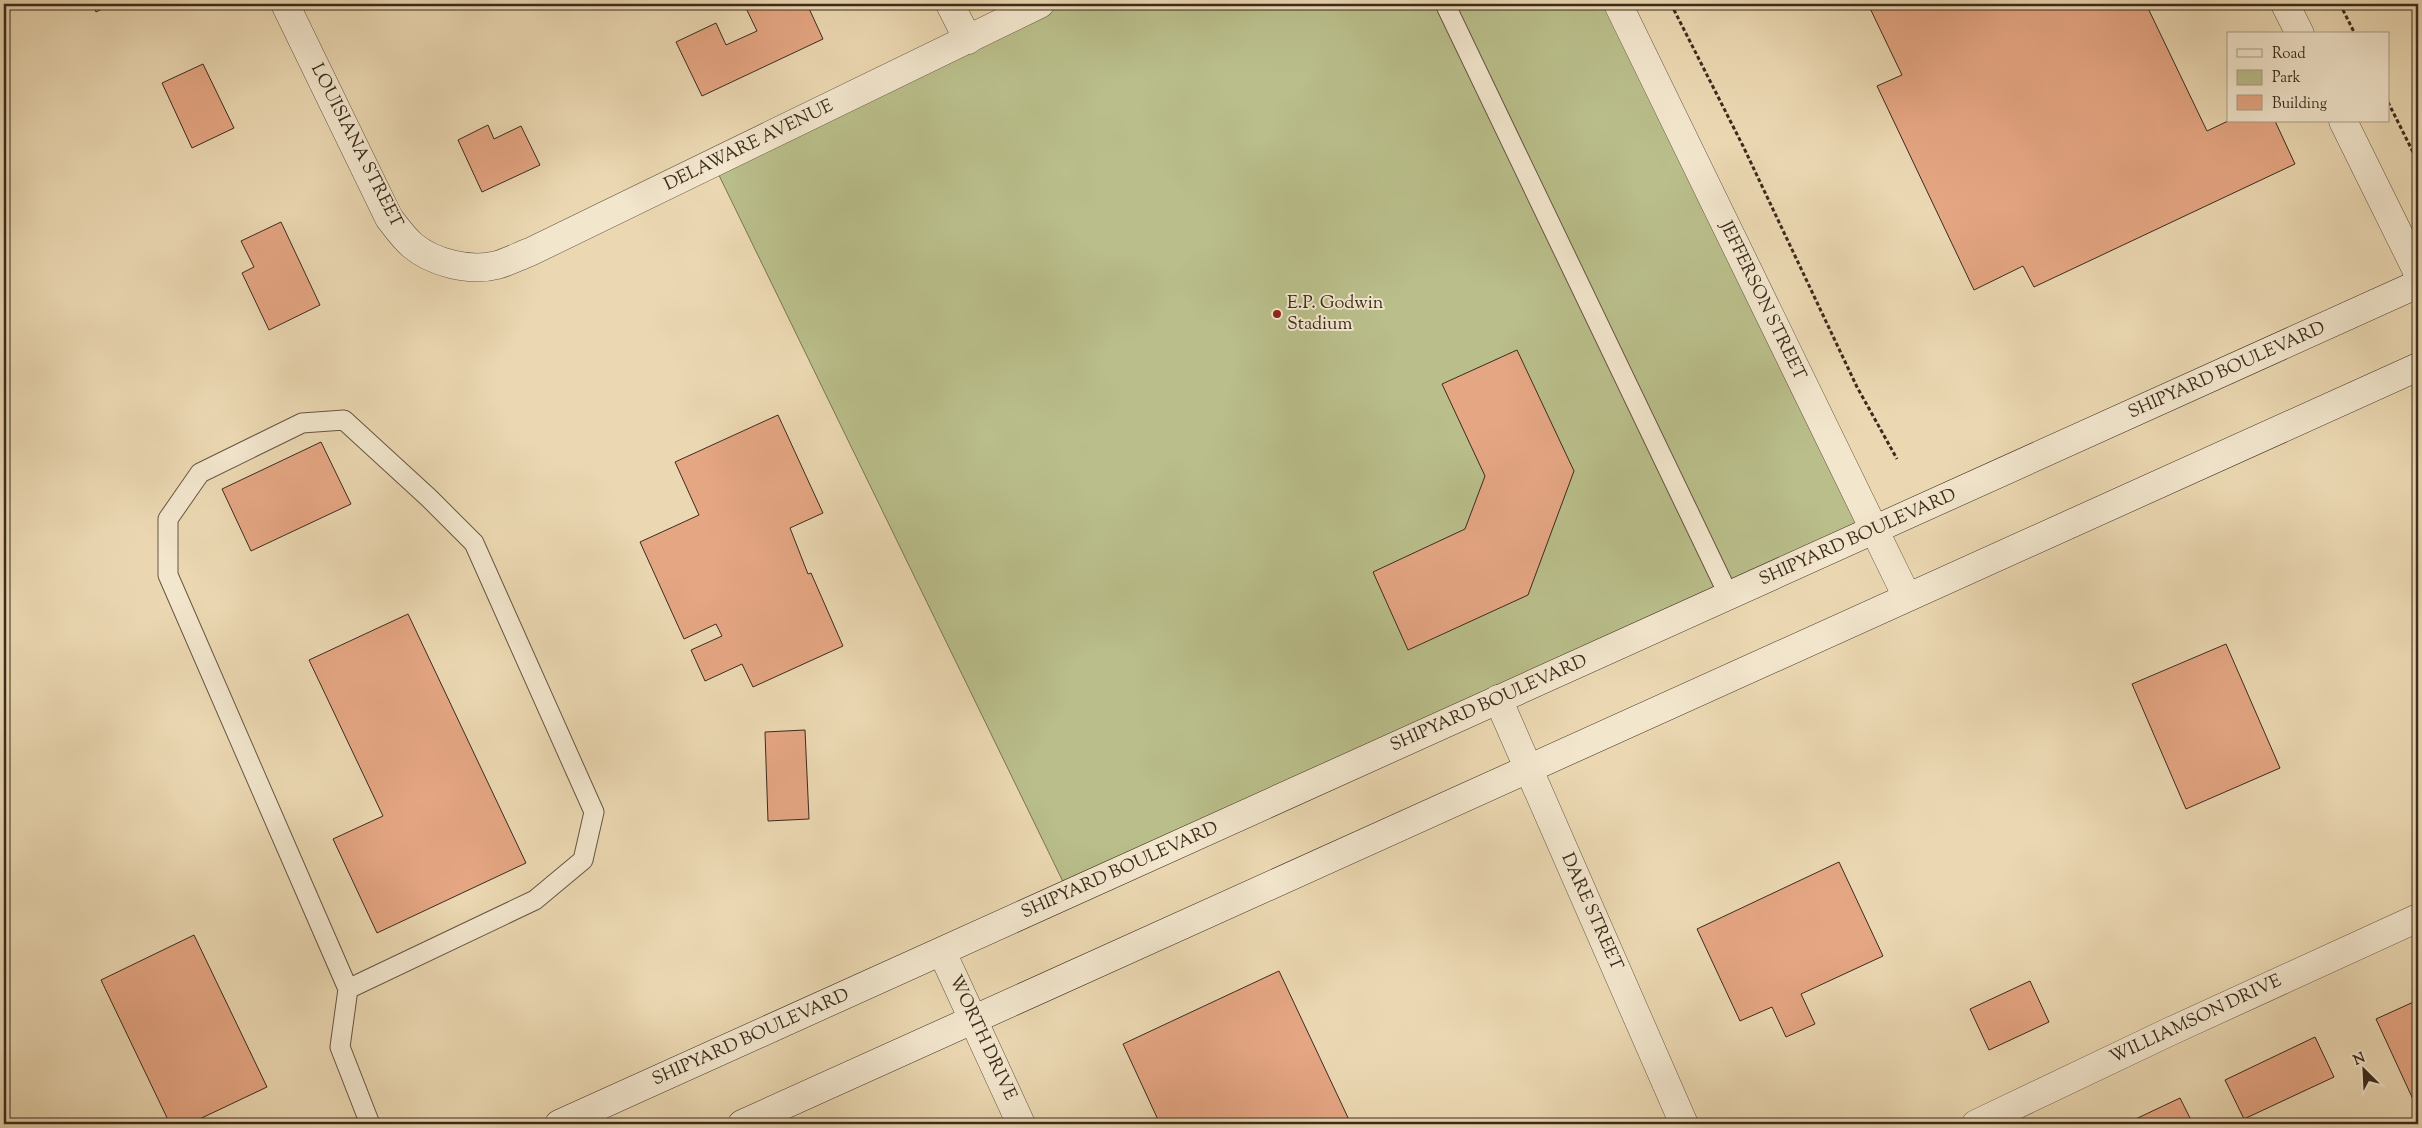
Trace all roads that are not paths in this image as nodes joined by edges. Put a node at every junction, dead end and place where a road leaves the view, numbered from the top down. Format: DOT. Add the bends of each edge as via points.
graph roads {
  1 [pos="285,4"];
  2 [pos="950,4"];
  3 [pos="1040,4"];
  4 [pos="1444,4"];
  5 [pos="1618,4"];
  6 [pos="2285,4"];
  7 [pos="2299,32"];
  8 [pos="968,40"];
  9 [pos="2343,122"];
  10 [pos="452,264"];
  11 [pos="2418,273"];
  12 [pos="2418,284"];
  13 [pos="2418,367"];
  14 [pos="1875,530"];
  15 [pos="1728,596"];
  16 [pos="1907,598"];
  17 [pos="1498,699"];
  18 [pos="1528,770"];
  19 [pos="2418,918"];
  20 [pos="942,952"];
  21 [pos="348,989"];
  22 [pos="973,1020"];
  23 [pos="370,1124"];
  24 [pos="559,1124"];
  25 [pos="742,1124"];
  26 [pos="1021,1124"];
  27 [pos="1684,1124"];
  28 [pos="1976,1124"];
  1 -- 10 [label="main road, LOUISIANA STREET" via="389,218 414,247"];
  2 -- 8 [label="main road"];
  3 -- 8 [label="main road, DELAWARE AVENUE"];
  4 -- 15 [label="lane"];
  5 -- 14 [label="main road, JEFFERSON STREET"];
  6 -- 7 [label="main road"];
  8 -- 10 [label="main road, DELAWARE AVENUE" via="530,252 497,265"];
  9 -- 11 [label="main road"];
  12 -- 14 [label="main road, SHIPYARD BOULEVARD"];
  13 -- 16 [label="main road"];
  14 -- 15 [label="main road, SHIPYARD BOULEVARD"];
  14 -- 16 [label="main road, JEFFERSON STREET"];
  15 -- 17 [label="main road, SHIPYARD BOULEVARD"];
  16 -- 18 [label="main road"];
  17 -- 18 [label="main road, DARE STREET"];
  17 -- 20 [label="main road, SHIPYARD BOULEVARD"];
  18 -- 22 [label="main road"];
  18 -- 27 [label="main road, DARE STREET"];
  19 -- 28 [label="main road, WILLIAMSON DRIVE"];
  20 -- 22 [label="main road, WORTH DRIVE"];
  20 -- 24 [label="main road, SHIPYARD BOULEVARD"];
  21 -- 21 [label="lane" via="535,900 583,860 594,812 474,543 344,420 302,423 200,473 168,518 168,575"];
  21 -- 23 [label="lane" via="340,1048"];
  22 -- 25 [label="main road"];
  22 -- 26 [label="main road, WORTH DRIVE"];
}
